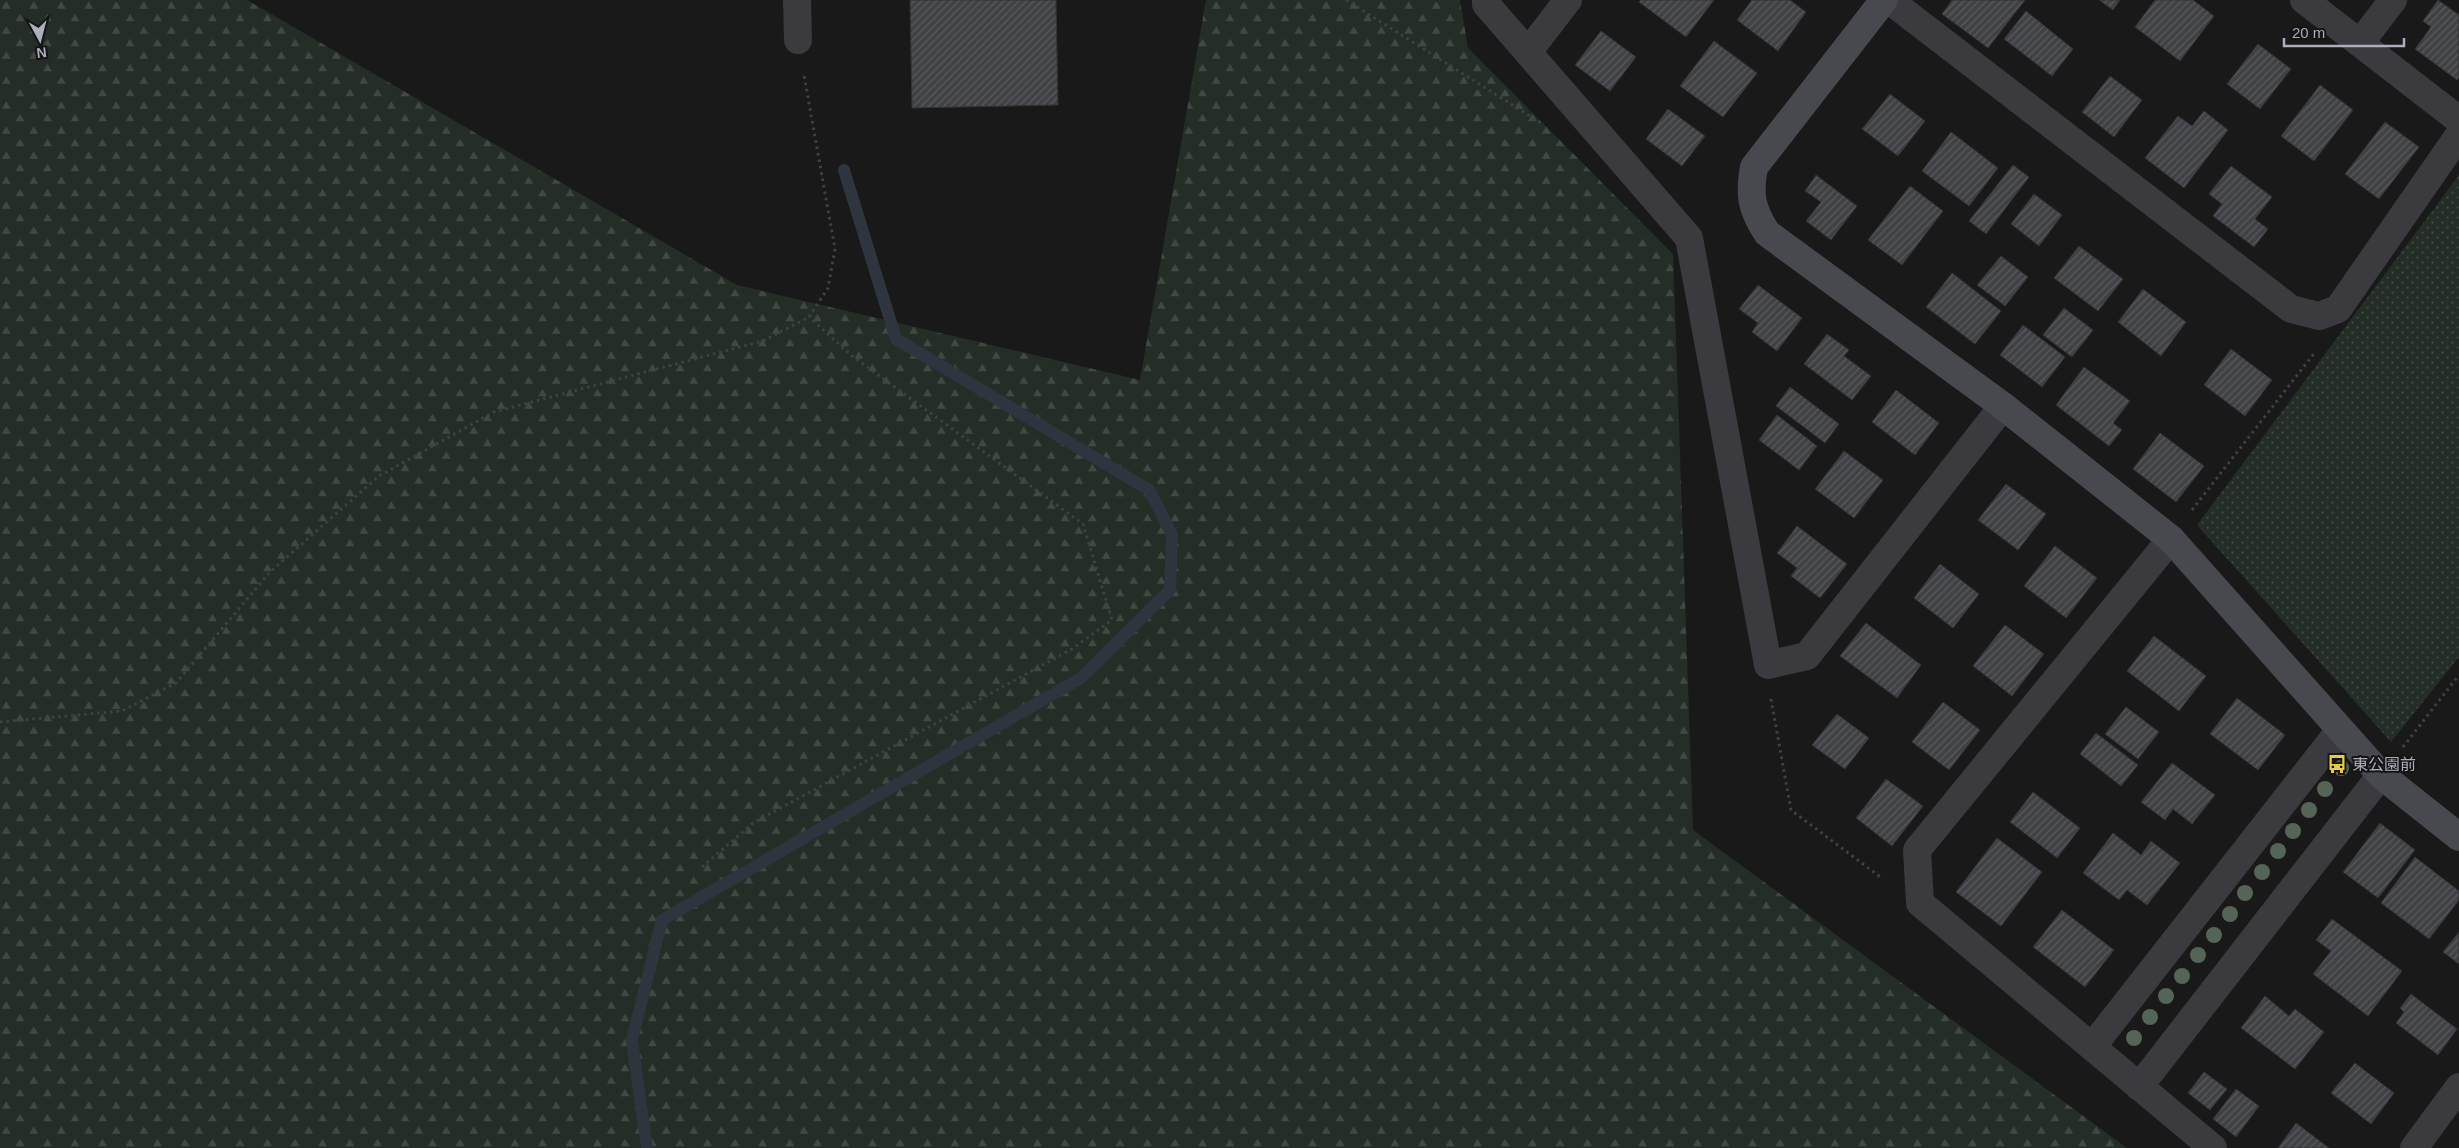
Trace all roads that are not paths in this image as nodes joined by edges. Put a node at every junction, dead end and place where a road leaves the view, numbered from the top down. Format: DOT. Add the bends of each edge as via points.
graph roads {
  1 [pos="797,0"];
  2 [pos="1486,0"];
  3 [pos="1568,0"];
  4 [pos="1884,0"];
  5 [pos="1888,0"];
  6 [pos="2304,0"];
  7 [pos="2393,0"];
  8 [pos="798,40"];
  9 [pos="2360,43"];
  10 [pos="1528,52"];
  11 [pos="2459,120"];
  12 [pos="2459,135"];
  13 [pos="2003,406"];
  14 [pos="2171,539"];
  15 [pos="2340,730"];
  16 [pos="2381,775"];
  17 [pos="2459,837"];
  18 [pos="2092,1047"];
  19 [pos="2139,1087"];
  20 [pos="2459,1087"];
  21 [pos="2213,1148"];
  22 [pos="2414,1148"];
  1 -- 8 [label="street"];
  2 -- 10 [label="street" via="1486,4"];
  3 -- 10 [label="street"];
  4 -- 13 [label="street" via="1754,167 1751,199 1766,232"];
  5 -- 12 [label="street" via="2291,309 2319,316 2338,308"];
  6 -- 9 [label="street"];
  7 -- 9 [label="street"];
  9 -- 11 [label="street"];
  10 -- 13 [label="street" via="1690,238 1768,666 1807,656"];
  13 -- 14 [label="street"];
  14 -- 15 [label="street"];
  14 -- 18 [label="street" via="1918,850 1920,903"];
  15 -- 16 [label="street"];
  15 -- 18 [label="street"];
  16 -- 17 [label="street"];
  16 -- 19 [label="street"];
  18 -- 19 [label="street"];
  19 -- 21 [label="street"];
  20 -- 22 [label="street"];
}
